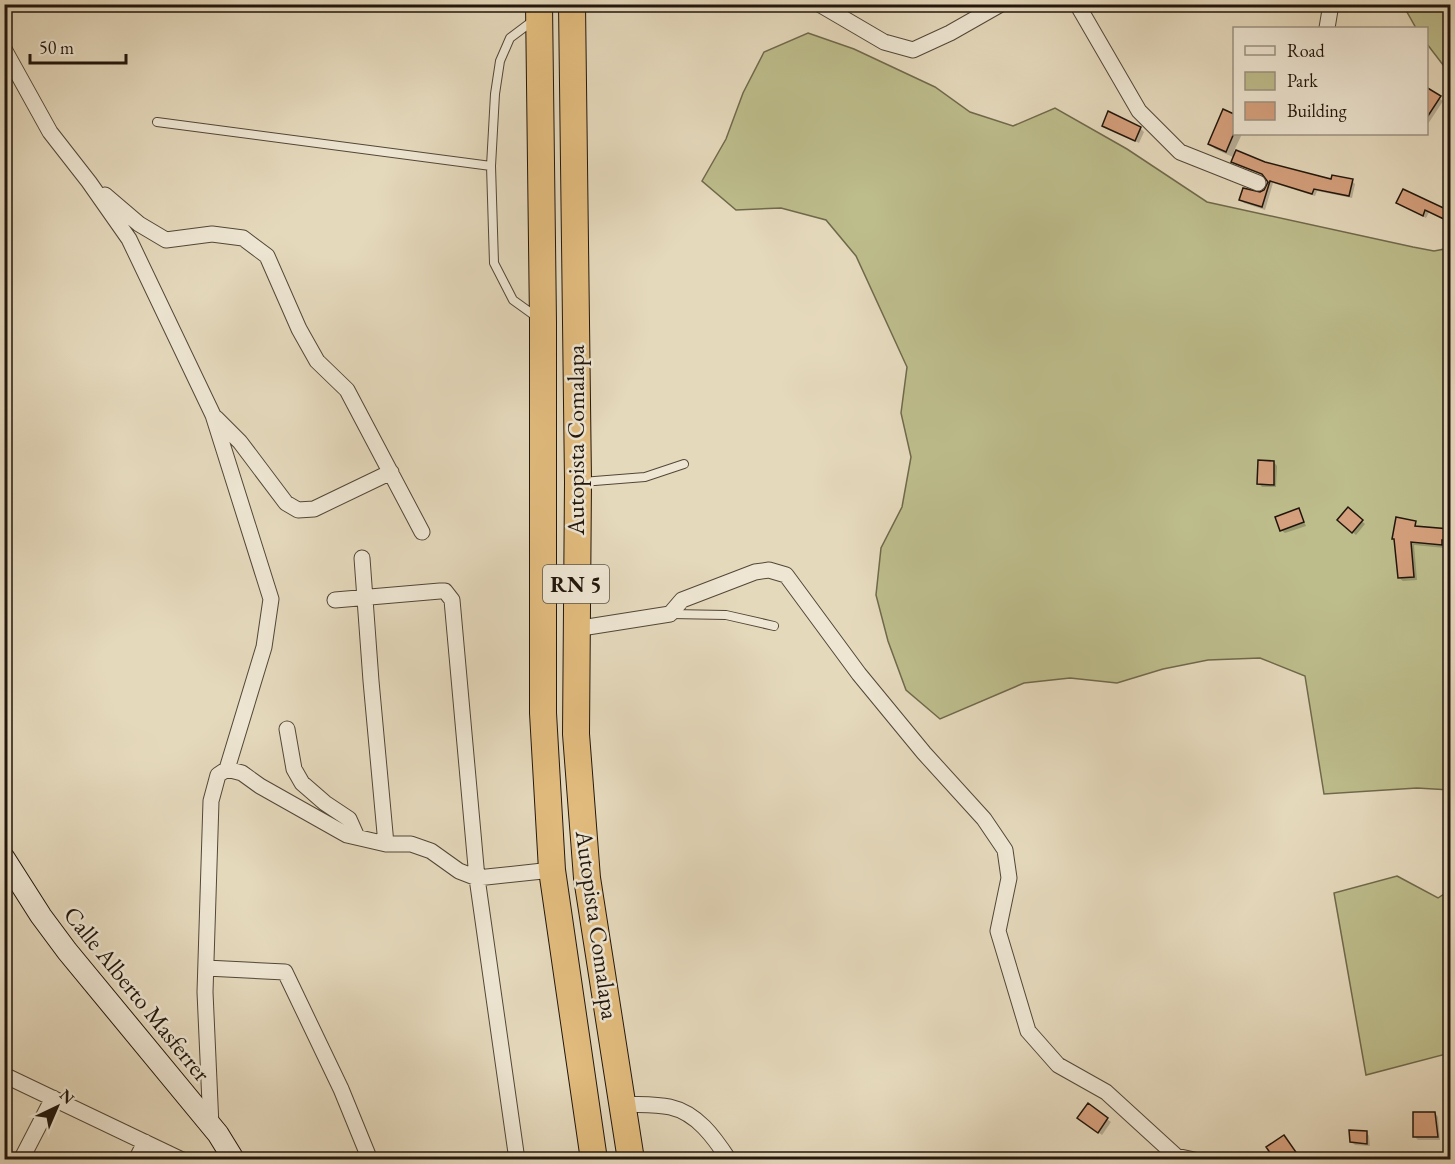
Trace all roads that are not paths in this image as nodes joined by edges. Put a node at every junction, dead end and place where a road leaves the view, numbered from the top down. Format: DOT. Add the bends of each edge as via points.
graph roads {
  1 [pos="572,4"];
  2 [pos="819,4"];
  3 [pos="1001,4"];
  4 [pos="1077,4"];
  5 [pos="1331,4"];
  6 [pos="539,10"];
  7 [pos="1327,27"];
  8 [pos="4,49"];
  9 [pos="157,122"];
  10 [pos="491,166"];
  11 [pos="89,182"];
  12 [pos="1258,183"];
  13 [pos="543,322"];
  14 [pos="213,415"];
  15 [pos="684,464"];
  16 [pos="391,472"];
  17 [pos="578,482"];
  18 [pos="422,532"];
  19 [pos="362,558"];
  20 [pos="365,598"];
  21 [pos="335,600"];
  22 [pos="670,614"];
  23 [pos="774,626"];
  24 [pos="575,629"];
  25 [pos="287,729"];
  26 [pos="227,769"];
  27 [pos="357,837"];
  28 [pos="386,844"];
  29 [pos="4,858"];
  30 [pos="552,870"];
  31 [pos="477,878"];
  32 [pos="206,968"];
  33 [pos="4,1075"];
  34 [pos="52,1098"];
  35 [pos="622,1104"];
  36 [pos="211,1126"];
  37 [pos="145,1142"];
  38 [pos="21,1160"];
  39 [pos="136,1160"];
  40 [pos="182,1160"];
  41 [pos="234,1160"];
  42 [pos="370,1160"];
  43 [pos="517,1160"];
  44 [pos="594,1160"];
  45 [pos="631,1160"];
  46 [pos="729,1160"];
  47 [pos="1194,1160"];
  1 -- 17 [label="highway, Autopista Comalapa / RN 5"];
  2 -- 3 [label="street" via="884,42 913,50"];
  4 -- 12 [label="street" via="1139,111 1180,152"];
  5 -- 7 [label="street"];
  6 -- 10 [label="lane" via="510,38 500,61"];
  6 -- 13 [label="highway, Autopista Comalapa / RN 5"];
  8 -- 11 [label="street" via="50,132"];
  9 -- 10 [label="lane"];
  10 -- 13 [label="lane" via="494,263 513,300"];
  11 -- 14 [label="street" via="129,239"];
  11 -- 16 [label="street" via="139,224 166,240 212,234 243,238 267,256 317,361 347,390"];
  13 -- 30 [label="highway, Autopista Comalapa / RN 5" via="543,713"];
  14 -- 16 [label="street" via="240,442 286,503 298,510 314,509"];
  14 -- 26 [label="street" via="271,599 264,647"];
  15 -- 17 [label="lane" via="645,477"];
  16 -- 18 [label="street"];
  17 -- 24 [label="highway, Autopista Comalapa / RN 5"];
  19 -- 20 [label="street"];
  20 -- 21 [label="street"];
  20 -- 28 [label="street"];
  20 -- 31 [label="street" via="445,591 452,600"];
  22 -- 23 [label="lane" via="726,615"];
  22 -- 24 [label="street"];
  22 -- 47 [label="street" via="682,600 755,572 770,570 786,575 859,674 984,819 1005,850 1009,878 998,932 1028,1031 1058,1065 1106,1092 1176,1156"];
  24 -- 35 [label="highway, Autopista Comalapa / RN 5" via="576,734 587,878"];
  25 -- 27 [label="street" via="294,769 302,783 350,819"];
  26 -- 27 [label="street" via="242,773 323,822"];
  26 -- 32 [label="street" via="218,775 211,801"];
  27 -- 28 [label="street"];
  28 -- 31 [label="street" via="411,844 431,851 459,871"];
  29 -- 36 [label="main road, Calle Alberto Masferrer" via="67,951"];
  30 -- 31 [label="street"];
  30 -- 44 [label="highway, Autopista Comalapa / RN 5"];
  31 -- 43 [label="street"];
  32 -- 36 [label="street"];
  32 -- 42 [label="street" via="285,972"];
  33 -- 34 [label="street"];
  34 -- 37 [label="street"];
  34 -- 38 [label="street"];
  35 -- 45 [label="highway, Autopista Comalapa / RN 5"];
  35 -- 46 [label="street" via="670,1107 691,1116 713,1136"];
  36 -- 41 [label="main road, Calle Alberto Masferrer"];
  37 -- 39 [label="street"];
  37 -- 40 [label="street"];
}
